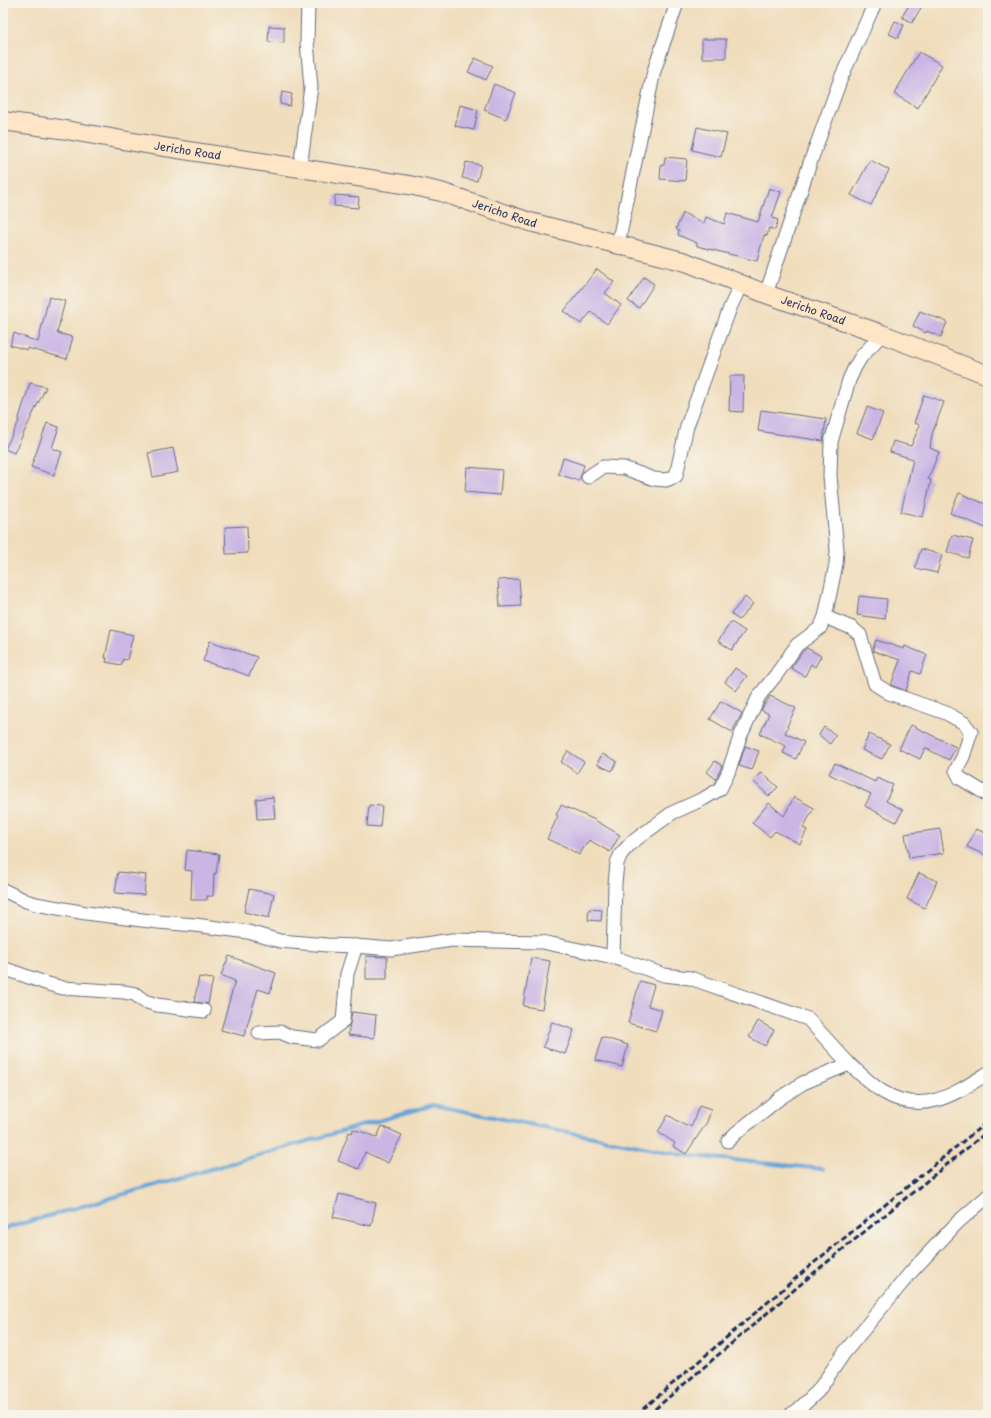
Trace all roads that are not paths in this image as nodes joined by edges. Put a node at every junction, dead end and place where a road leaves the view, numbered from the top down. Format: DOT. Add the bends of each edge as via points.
graph roads {
  1 [pos="308,3"];
  2 [pos="677,3"];
  3 [pos="875,3"];
  4 [pos="3,122"];
  5 [pos="300,168"];
  6 [pos="618,244"];
  7 [pos="741,284"];
  8 [pos="766,294"];
  9 [pos="882,334"];
  10 [pos="988,375"];
  11 [pos="588,477"];
  12 [pos="825,617"];
  13 [pos="988,795"];
  14 [pos="3,890"];
  15 [pos="356,946"];
  16 [pos="613,957"];
  17 [pos="3,968"];
  18 [pos="204,1011"];
  19 [pos="259,1033"];
  20 [pos="849,1064"];
  21 [pos="988,1074"];
  22 [pos="728,1141"];
  23 [pos="988,1196"];
  24 [pos="790,1415"];
  1 -- 5 [label="street" via="307,42 311,87"];
  2 -- 6 [label="street" via="654,71"];
  3 -- 8 [label="street" via="841,78"];
  4 -- 5 [label="street, Jericho Road"];
  5 -- 6 [label="street, Jericho Road" via="441,192 530,222"];
  6 -- 7 [label="street, Jericho Road" via="686,262"];
  7 -- 8 [label="street, Jericho Road"];
  7 -- 11 [label="street" via="687,426 676,476 666,480 654,479 624,468 603,467"];
  8 -- 9 [label="street, Jericho Road"];
  9 -- 10 [label="street, Jericho Road"];
  9 -- 12 [label="street" via="855,367 830,442 830,476 837,550"];
  12 -- 13 [label="street" via="852,628 860,635 875,684 888,694 946,713 964,723 972,732 956,770 960,778"];
  12 -- 16 [label="street" via="820,628 797,645 759,696 720,789 672,813 631,843 621,854 617,863 615,884"];
  14 -- 15 [label="street" via="36,904 86,914 248,932 280,941"];
  15 -- 16 [label="street" via="391,949 452,940 542,942"];
  15 -- 19 [label="street" via="347,974 343,1021 331,1032 318,1040 292,1037 280,1032"];
  16 -- 20 [label="street" via="664,975 690,978 808,1019"];
  17 -- 18 [label="street" via="63,988 124,992 135,994 157,1005"];
  20 -- 21 [label="street" via="881,1091 898,1100 914,1102 933,1101 955,1094"];
  20 -- 22 [label="street" via="803,1083 780,1098"];
  23 -- 24 [label="street" via="958,1222 911,1272 844,1353 818,1391"];
}
